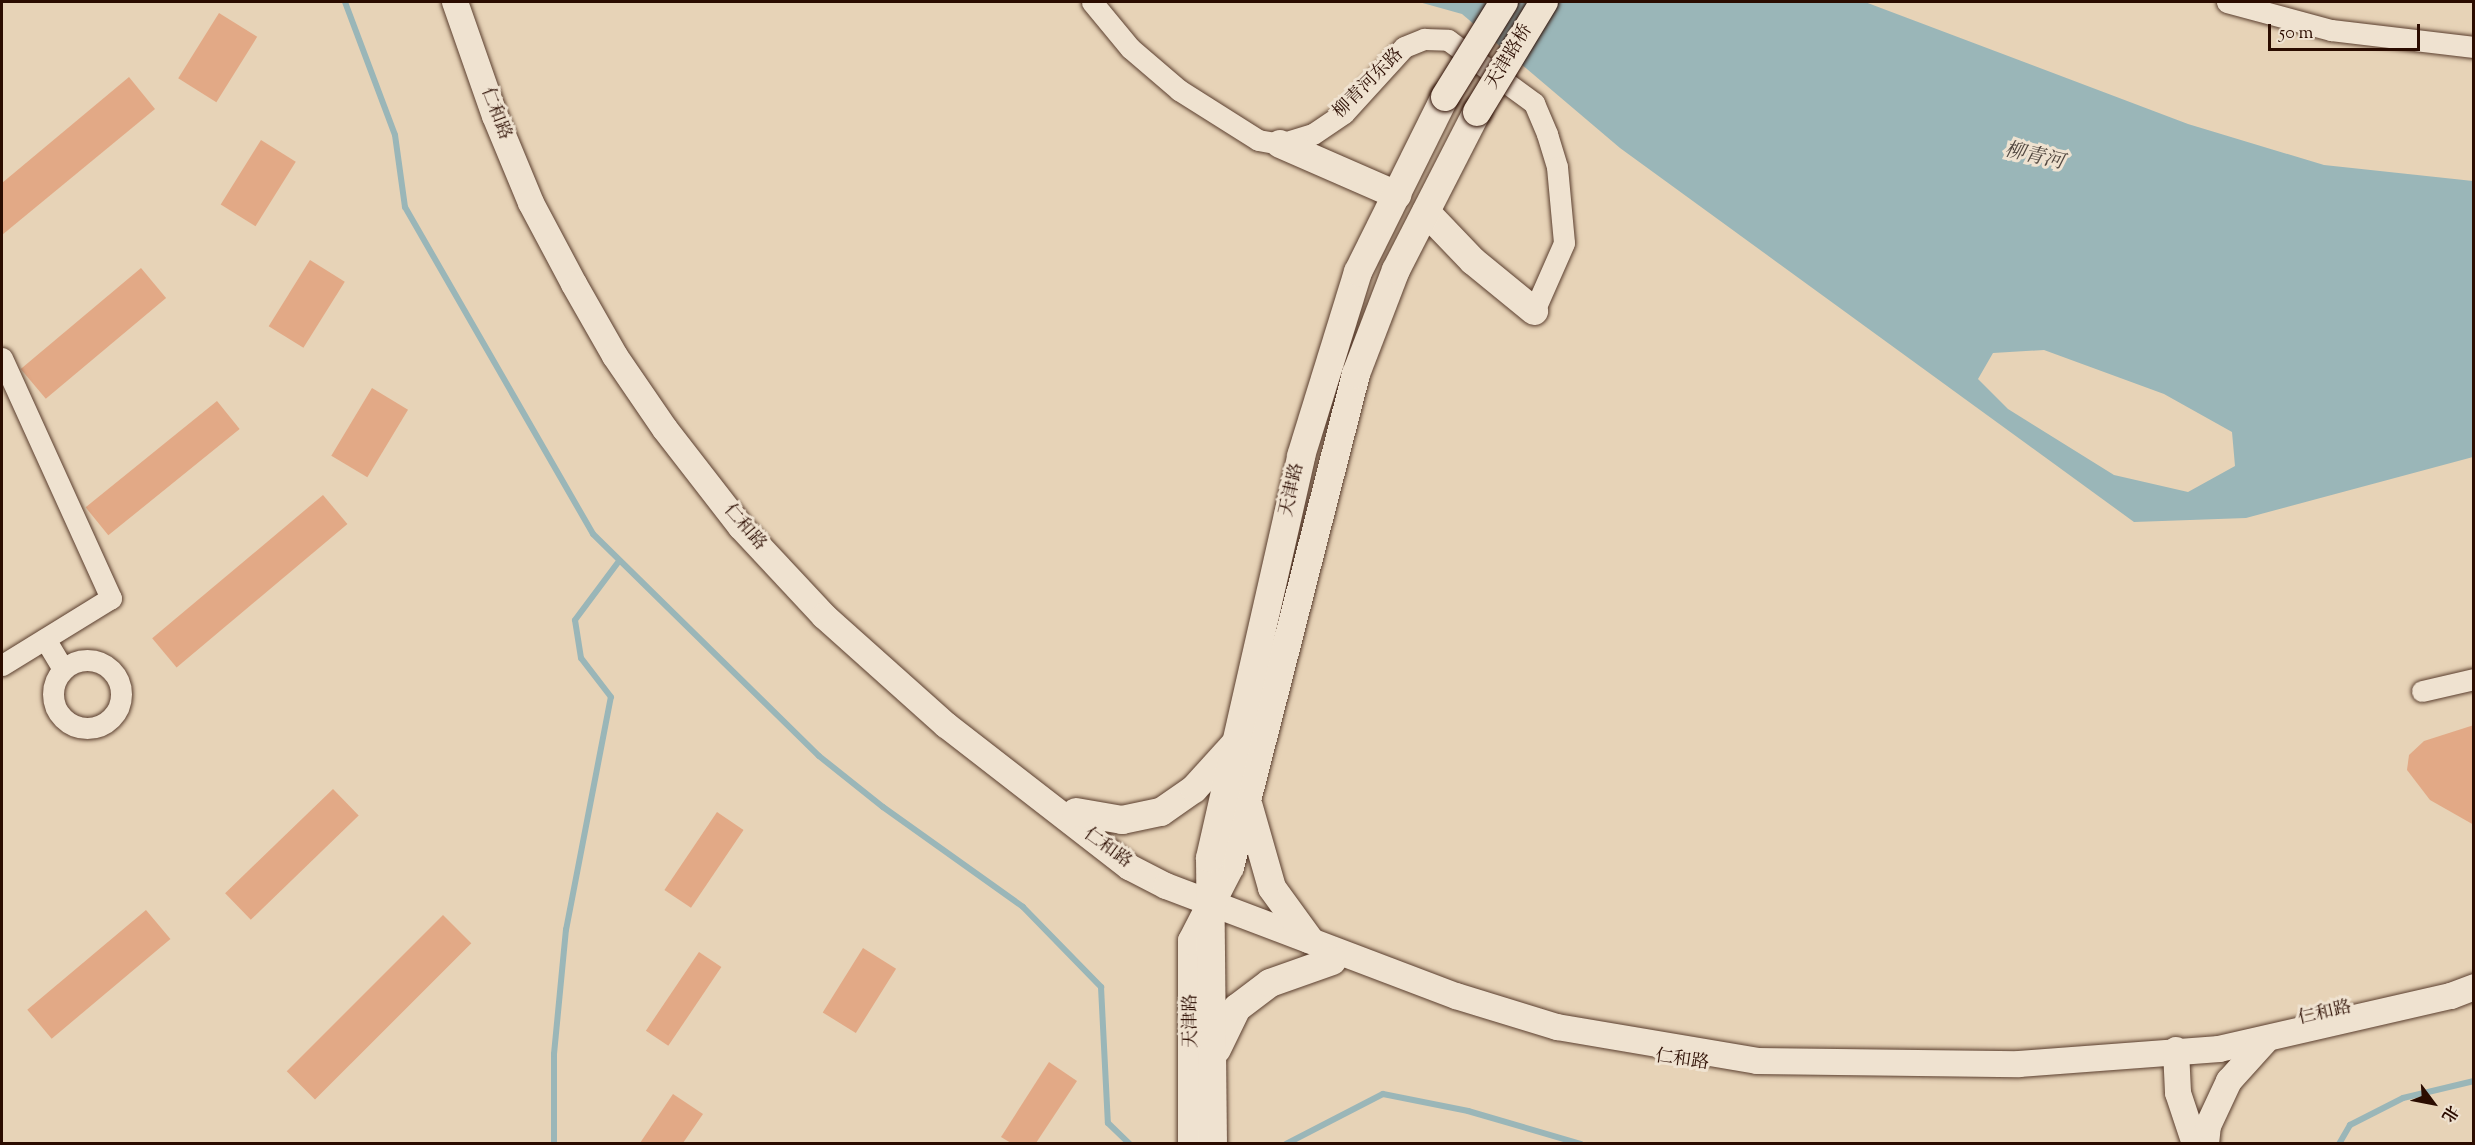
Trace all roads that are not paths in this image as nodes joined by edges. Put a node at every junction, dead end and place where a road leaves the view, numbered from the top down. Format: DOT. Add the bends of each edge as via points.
graph roads {
  1 [pos="455,2"];
  2 [pos="466,2"];
  3 [pos="1092,2"];
  4 [pos="1503,2"];
  5 [pos="1544,2"];
  6 [pos="2227,2"];
  7 [pos="2474,47"];
  8 [pos="1446,98"];
  9 [pos="1477,112"];
  10 [pos="1280,144"];
  11 [pos="1397,195"];
  12 [pos="1426,212"];
  13 [pos="1534,311"];
  14 [pos="2,358"];
  15 [pos="45,639"];
  16 [pos="2,665"];
  17 [pos="63,669"];
  18 [pos="2474,679"];
  19 [pos="2422,691"];
  20 [pos="1237,743"];
  21 [pos="1248,798"];
  22 [pos="1076,812"];
  23 [pos="1212,904"];
  24 [pos="1309,939"];
  25 [pos="1332,961"];
  26 [pos="2474,975"];
  27 [pos="2474,987"];
  28 [pos="2267,1039"];
  29 [pos="2176,1050"];
  30 [pos="1214,1057"];
  31 [pos="1191,1143"];
  32 [pos="1213,1143"];
  33 [pos="2195,1143"];
  34 [pos="2206,1143"];
  1 -- 23 [label="street, 仁和路" via="499,127 573,284 665,429 741,527 824,616 946,725 1129,867"];
  2 -- 22 [label="street, 仁和路" via="541,198 624,351 674,424 750,520 831,608 953,717"];
  3 -- 10 [label="street" via="1130,48 1179,90 1258,140"];
  4 -- 8 [label="main road, 天津路桥, bridge"];
  5 -- 9 [label="main road, 天津路桥, bridge"];
  6 -- 7 [label="street" via="2331,30"];
  8 -- 11 [label="main road, 天津路"];
  9 -- 12 [label="main road, 天津路"];
  10 -- 11 [label="main road"];
  10 -- 13 [label="street, 柳青河东路" via="1313,134 1344,113 1404,47 1424,39 1448,40 1534,104 1547,134 1557,167 1564,243"];
  11 -- 20 [label="main road, 天津路" via="1358,273 1301,456"];
  12 -- 13 [label="main road" via="1473,261"];
  12 -- 21 [label="main road, 天津路" via="1396,270 1356,374"];
  14 -- 15 [label="street" via="111,598"];
  15 -- 16 [label="street"];
  15 -- 17 [label="street"];
  18 -- 19 [label="street"];
  20 -- 22 [label="main road" via="1194,789 1161,812 1122,820"];
  20 -- 23 [label="main road, 天津路" via="1210,858"];
  21 -- 23 [label="main road, 天津路" via="1230,867"];
  21 -- 24 [label="main road" via="1254,835 1272,888"];
  22 -- 23 [label="street, 仁和路" via="1135,858"];
  23 -- 24 [label="street, 仁和路"];
  23 -- 25 [label="street, 仁和路" via="1260,935"];
  23 -- 30 [label="main road, 天津路"];
  23 -- 31 [label="main road, 天津路" via="1192,941"];
  24 -- 29 [label="street, 仁和路" via="1445,992 1557,1027 1746,1059 2019,1064"];
  25 -- 29 [label="street, 仁和路" via="1555,1038 1756,1072 2019,1075 2114,1067"];
  25 -- 30 [label="main road" via="1270,983 1237,1008"];
  26 -- 29 [label="street, 仁和路" via="2448,986"];
  27 -- 28 [label="street, 仁和路" via="2451,996"];
  28 -- 29 [label="street, 仁和路"];
  28 -- 34 [label="street" via="2229,1081 2208,1126"];
  29 -- 33 [label="street" via="2178,1093"];
  30 -- 32 [label="main road, 天津路"];
}
